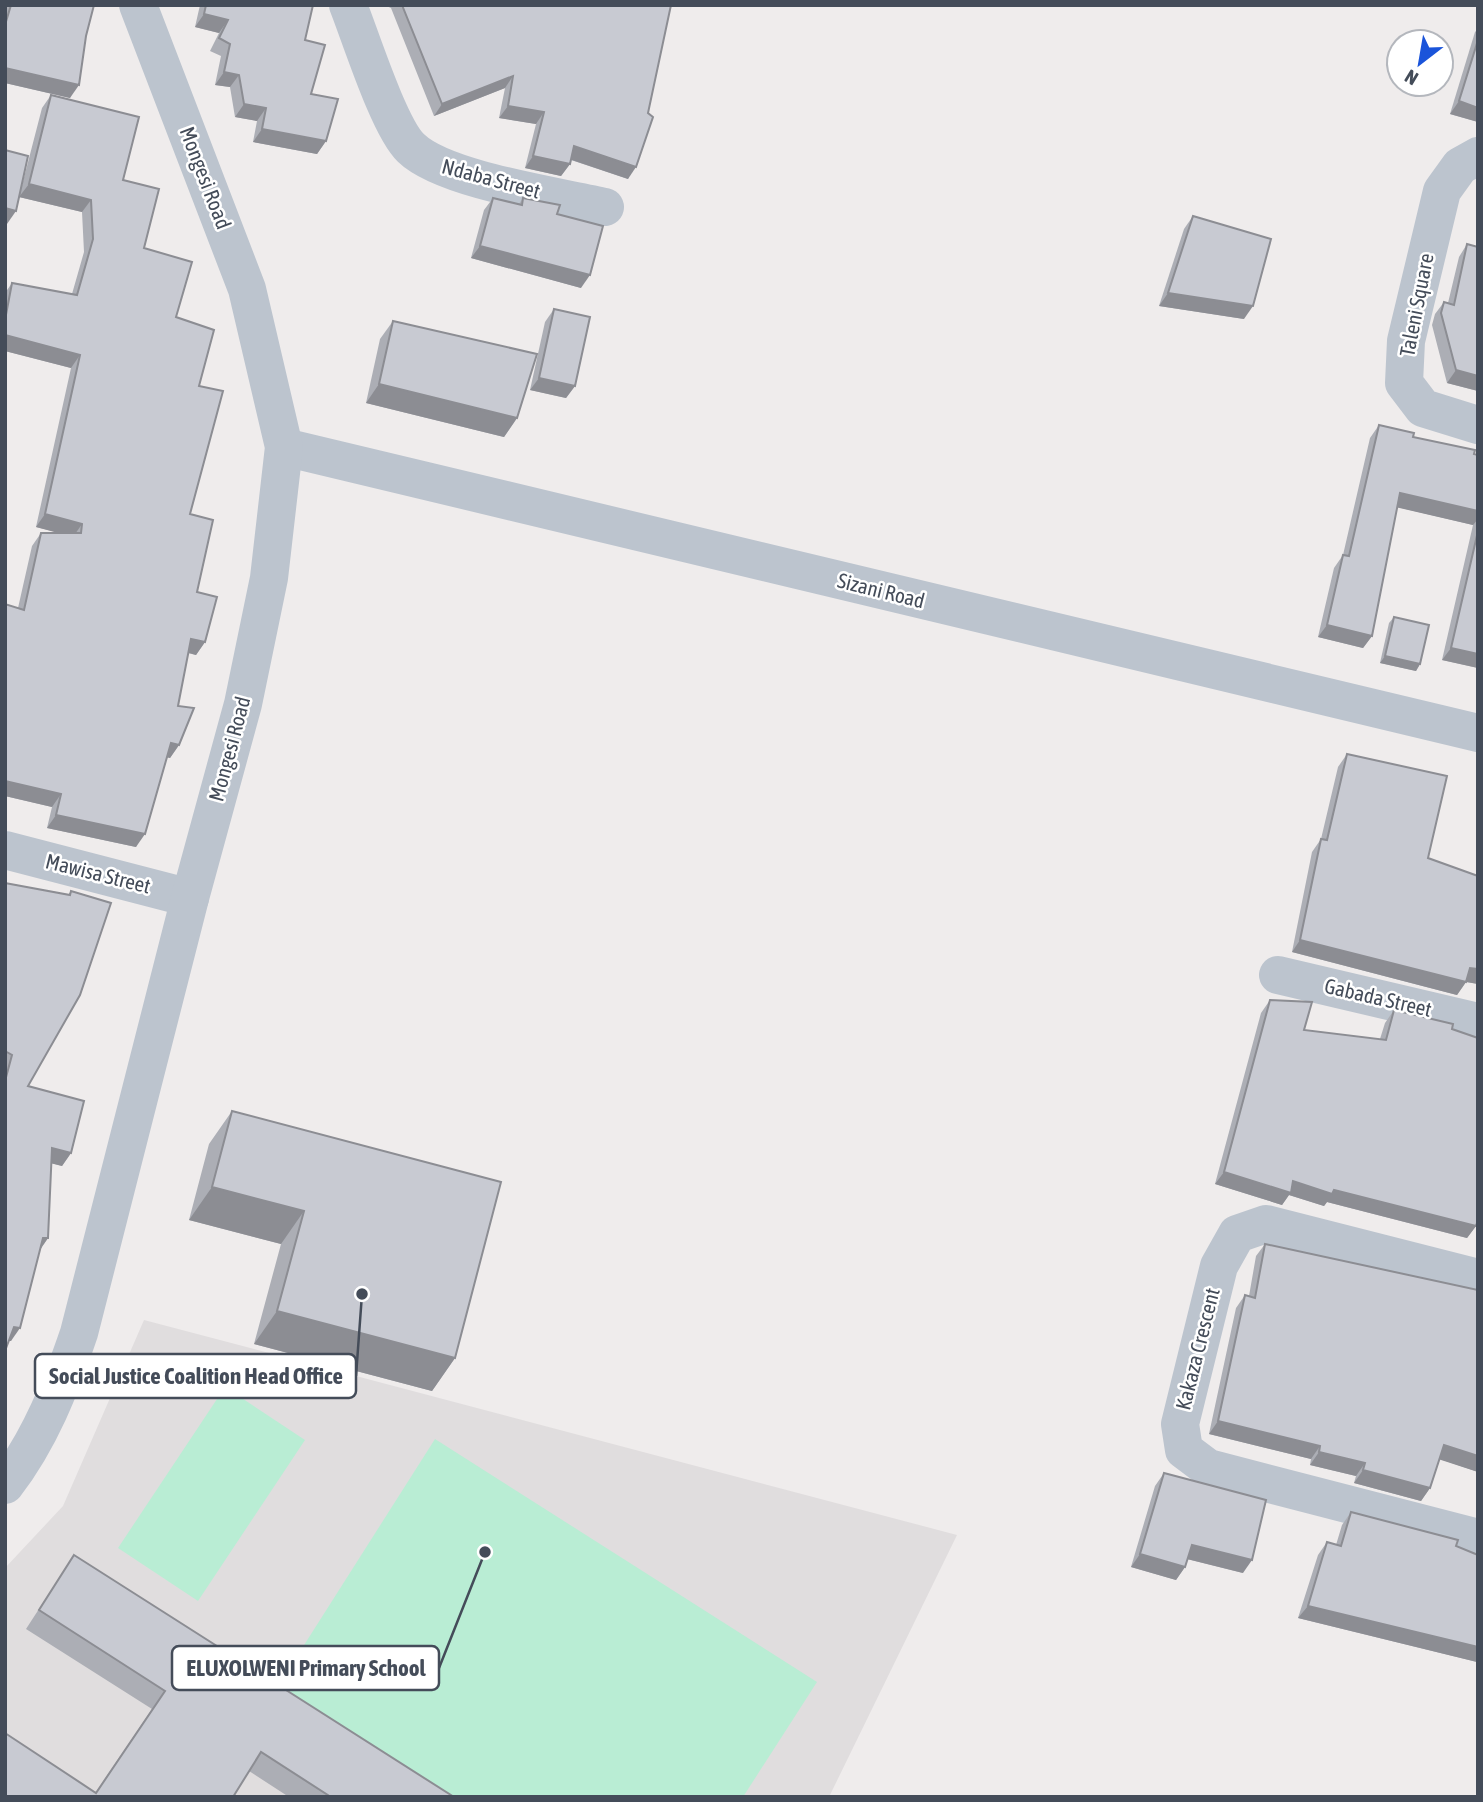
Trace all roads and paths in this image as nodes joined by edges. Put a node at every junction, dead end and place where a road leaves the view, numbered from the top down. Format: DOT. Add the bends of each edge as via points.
graph roads {
  1 [pos="138,5"];
  2 [pos="348,5"];
  3 [pos="1478,156"];
  4 [pos="605,208"];
  5 [pos="1478,425"];
  6 [pos="284,447"];
  7 [pos="1478,733"];
  8 [pos="5,850"];
  9 [pos="190,898"];
  10 [pos="1278,975"];
  11 [pos="1478,1022"];
  12 [pos="1478,1278"];
  13 [pos="5,1485"];
  14 [pos="1478,1538"];
  1 -- 6 [label="street, Mongesi Road" via="247,289"];
  2 -- 4 [label="street, Ndaba Street" via="397,129 410,148 448,171"];
  3 -- 5 [label="street, Taleni Square" via="1460,166 1442,191 1406,341 1404,383 1423,408"];
  6 -- 7 [label="street, Sizani Road"];
  6 -- 9 [label="street, Mongesi Road" via="269,578 243,704"];
  8 -- 9 [label="street, Mawisa Street"];
  9 -- 13 [label="street, Mongesi Road" via="79,1333 36,1436"];
  10 -- 11 [label="street, Gabada Street"];
  12 -- 14 [label="street, Kakaza Crescent" via="1266,1224 1237,1234 1219,1266 1180,1424 1184,1450 1208,1468"];
}
